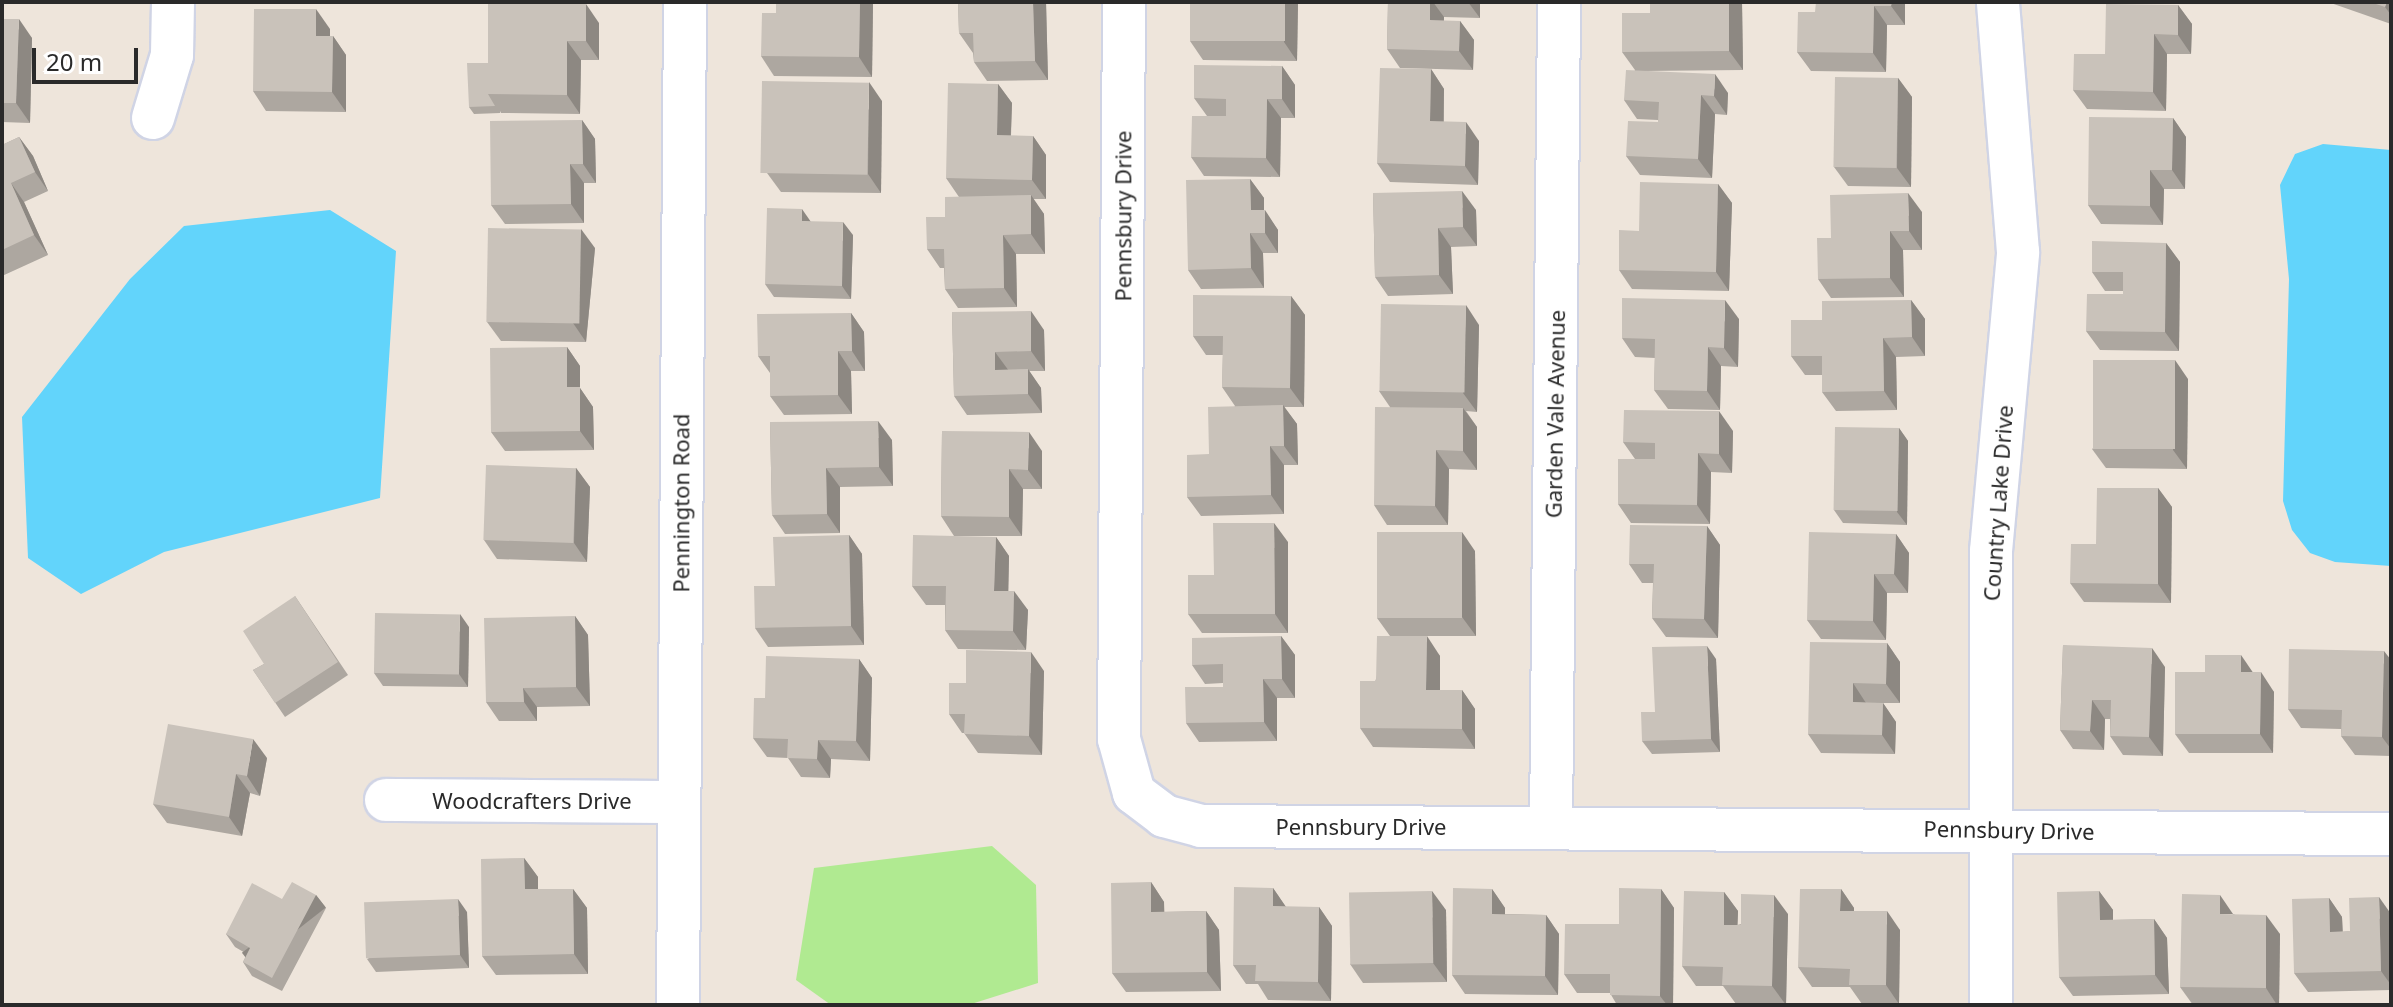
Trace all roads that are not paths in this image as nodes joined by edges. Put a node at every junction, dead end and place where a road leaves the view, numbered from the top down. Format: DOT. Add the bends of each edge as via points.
graph roads {
  1 [pos="173,2"];
  2 [pos="685,2"];
  3 [pos="1124,2"];
  4 [pos="1559,2"];
  5 [pos="1998,2"];
  6 [pos="153,118"];
  7 [pos="386,800"];
  8 [pos="678,802"];
  9 [pos="1551,827"];
  10 [pos="1988,830"];
  11 [pos="2391,834"];
  12 [pos="678,1005"];
  13 [pos="1991,1005"];
  1 -- 6 [label="street" via="172,55"];
  2 -- 8 [label="street, Pennington Road"];
  3 -- 9 [label="street, Pennsbury Drive" via="1119,739 1134,793 1164,816 1201,826"];
  4 -- 9 [label="street, Garden Vale Avenue"];
  5 -- 10 [label="street, Country Lake Drive" via="2018,252 1991,551"];
  7 -- 8 [label="street, Woodcrafters Drive"];
  8 -- 12 [label="street, Pennington Road"];
  9 -- 10 [label="street, Pennsbury Drive"];
  10 -- 11 [label="street, Pennsbury Drive"];
  10 -- 13 [label="street, Country Lake Drive"];
}
